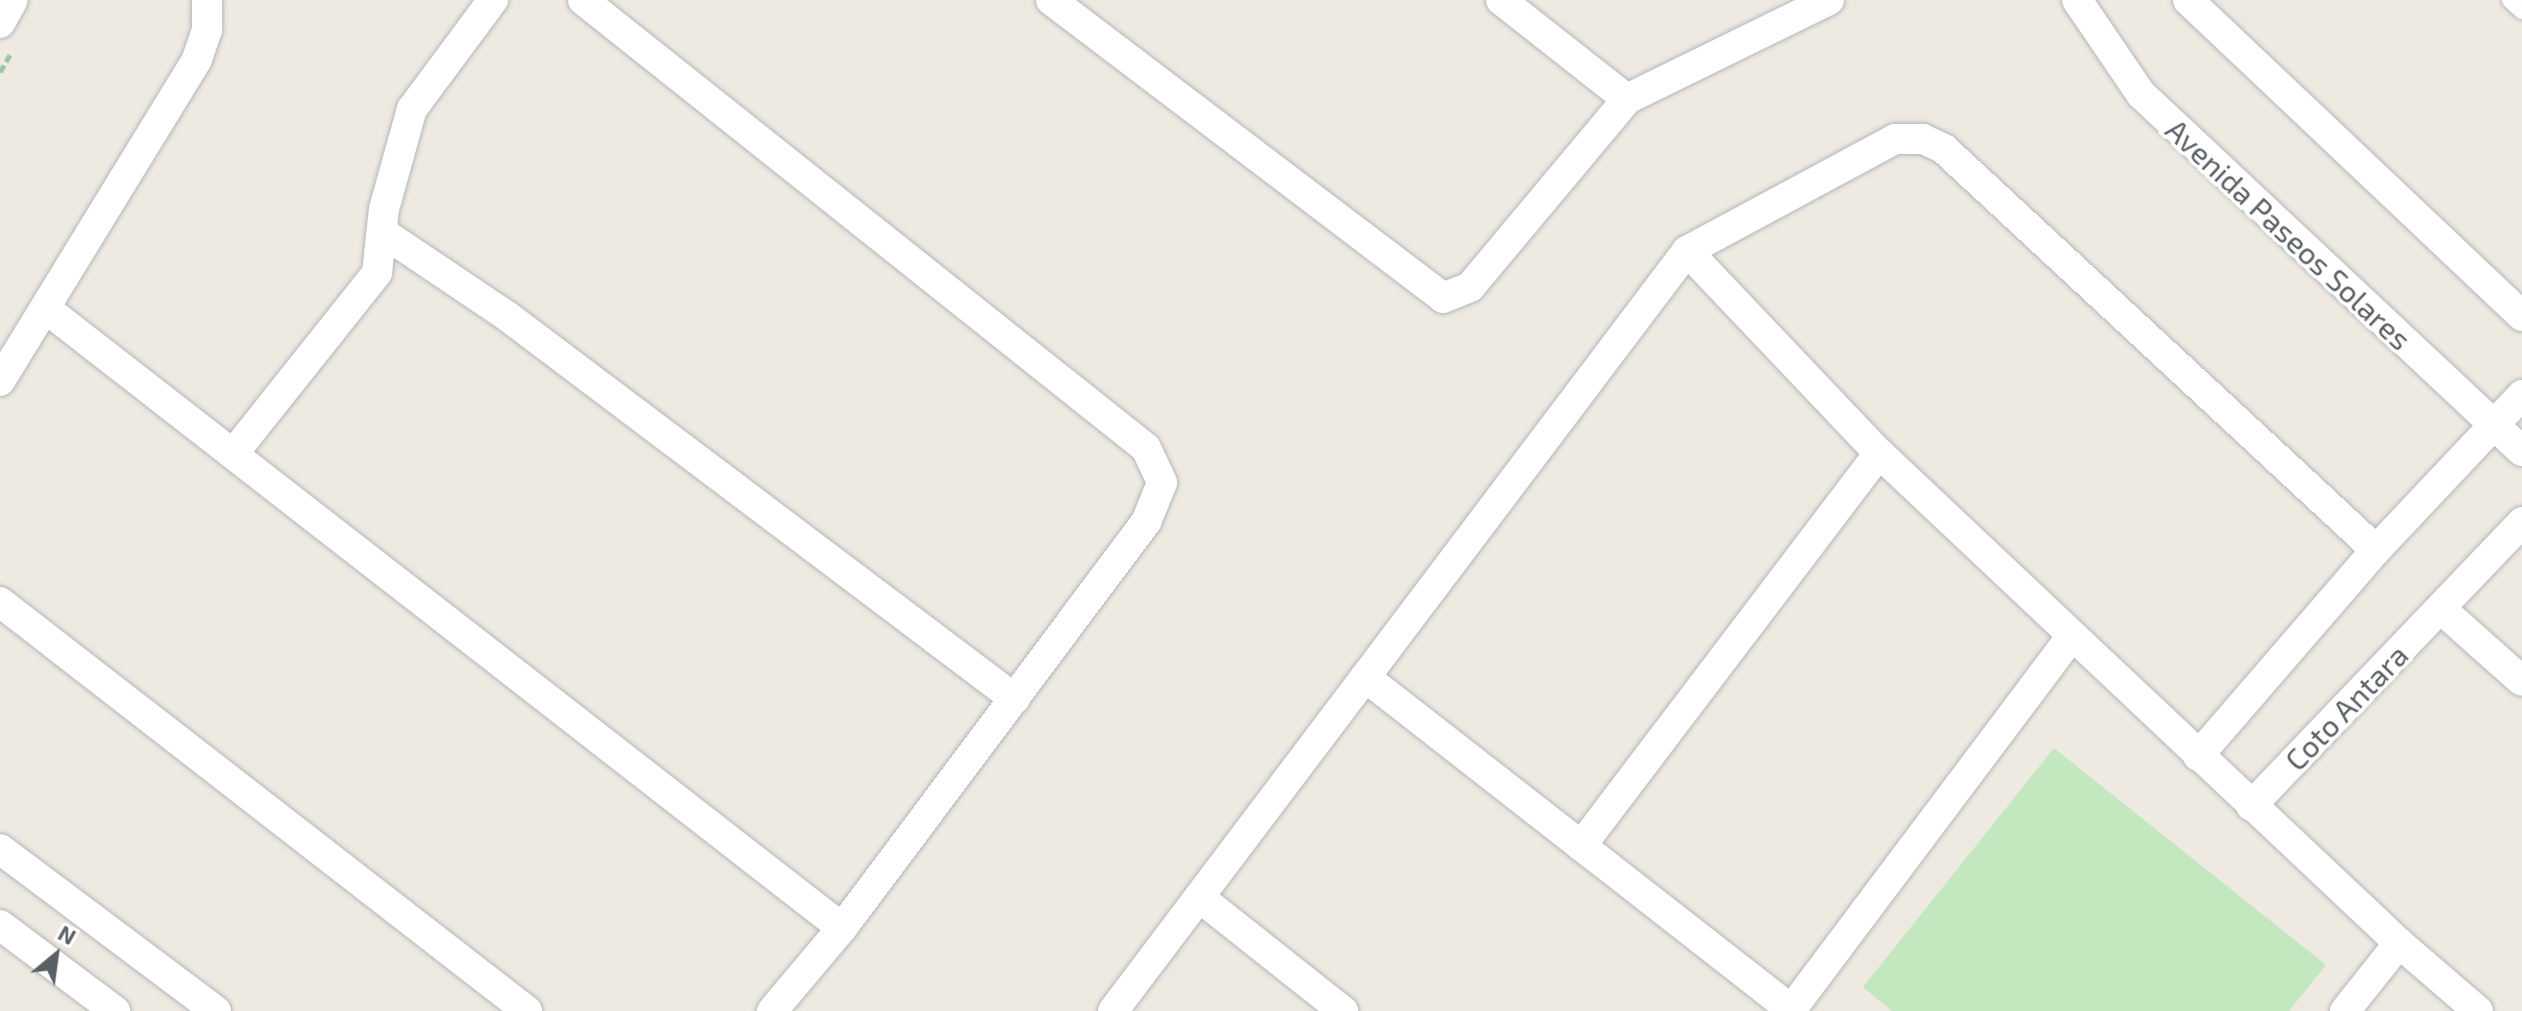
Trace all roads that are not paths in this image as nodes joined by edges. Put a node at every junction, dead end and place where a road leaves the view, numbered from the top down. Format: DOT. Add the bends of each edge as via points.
graph roads {
  1 [pos="13,0"];
  2 [pos="207,0"];
  3 [pos="493,0"];
  4 [pos="583,0"];
  5 [pos="1051,0"];
  6 [pos="1501,0"];
  7 [pos="1829,0"];
  8 [pos="2077,0"];
  9 [pos="2188,0"];
  10 [pos="2510,0"];
  11 [pos="2522,11"];
  12 [pos="0,23"];
  13 [pos="1627,99"];
  14 [pos="382,232"];
  15 [pos="1687,251"];
  16 [pos="45,308"];
  17 [pos="2522,316"];
  18 [pos="0,381"];
  19 [pos="2522,395"];
  20 [pos="2494,425"];
  21 [pos="2522,451"];
  22 [pos="1879,453"];
  23 [pos="233,454"];
  24 [pos="2522,522"];
  25 [pos="2376,550"];
  26 [pos="0,602"];
  27 [pos="2441,609"];
  28 [pos="2071,637"];
  29 [pos="1365,677"];
  30 [pos="2522,681"];
  31 [pos="1015,699"];
  32 [pos="2198,756"];
  33 [pos="2251,806"];
  34 [pos="1581,846"];
  35 [pos="0,849"];
  36 [pos="1199,897"];
  37 [pos="0,925"];
  38 [pos="842,928"];
  39 [pos="2399,943"];
  40 [pos="1792,1010"];
  41 [pos="115,1011"];
  42 [pos="216,1011"];
  43 [pos="527,1011"];
  44 [pos="772,1011"];
  45 [pos="1113,1011"];
  46 [pos="1343,1011"];
  47 [pos="2345,1011"];
  48 [pos="2478,1011"];
  1 -- 12 [label="street"];
  2 -- 16 [label="street" via="207,30 197,59"];
  3 -- 14 [label="street" via="412,109"];
  4 -- 31 [label="street" via="1146,448 1162,483 1146,522"];
  5 -- 13 [label="street" via="1443,298 1470,287"];
  6 -- 13 [label="street"];
  7 -- 13 [label="street"];
  8 -- 20 [label="street, Avenida Paseos Solares" via="2141,94"];
  9 -- 17 [label="street"];
  10 -- 11 [label="lane"];
  14 -- 23 [label="street" via="377,273"];
  14 -- 31 [label="street" via="507,316"];
  15 -- 22 [label="street"];
  15 -- 25 [label="street" via="1895,139 1923,139 1944,149"];
  15 -- 29 [label="street"];
  16 -- 18 [label="street"];
  16 -- 23 [label="street"];
  19 -- 20 [label="street"];
  20 -- 21 [label="street, Avenida Paseos Solares"];
  20 -- 25 [label="street"];
  22 -- 28 [label="street"];
  22 -- 34 [label="street"];
  23 -- 38 [label="street"];
  24 -- 27 [label="street, Coto Antara"];
  25 -- 32 [label="street"];
  26 -- 43 [label="street"];
  27 -- 30 [label="street"];
  27 -- 33 [label="street, Coto Antara"];
  28 -- 32 [label="street"];
  28 -- 40 [label="street"];
  29 -- 34 [label="street"];
  29 -- 36 [label="street"];
  31 -- 38 [label="street"];
  32 -- 33 [label="street"];
  33 -- 39 [label="street"];
  34 -- 40 [label="street"];
  35 -- 42 [label="street"];
  36 -- 45 [label="street"];
  36 -- 46 [label="street"];
  37 -- 41 [label="street"];
  38 -- 44 [label="street"];
  39 -- 47 [label="street"];
  39 -- 48 [label="street"];
}
